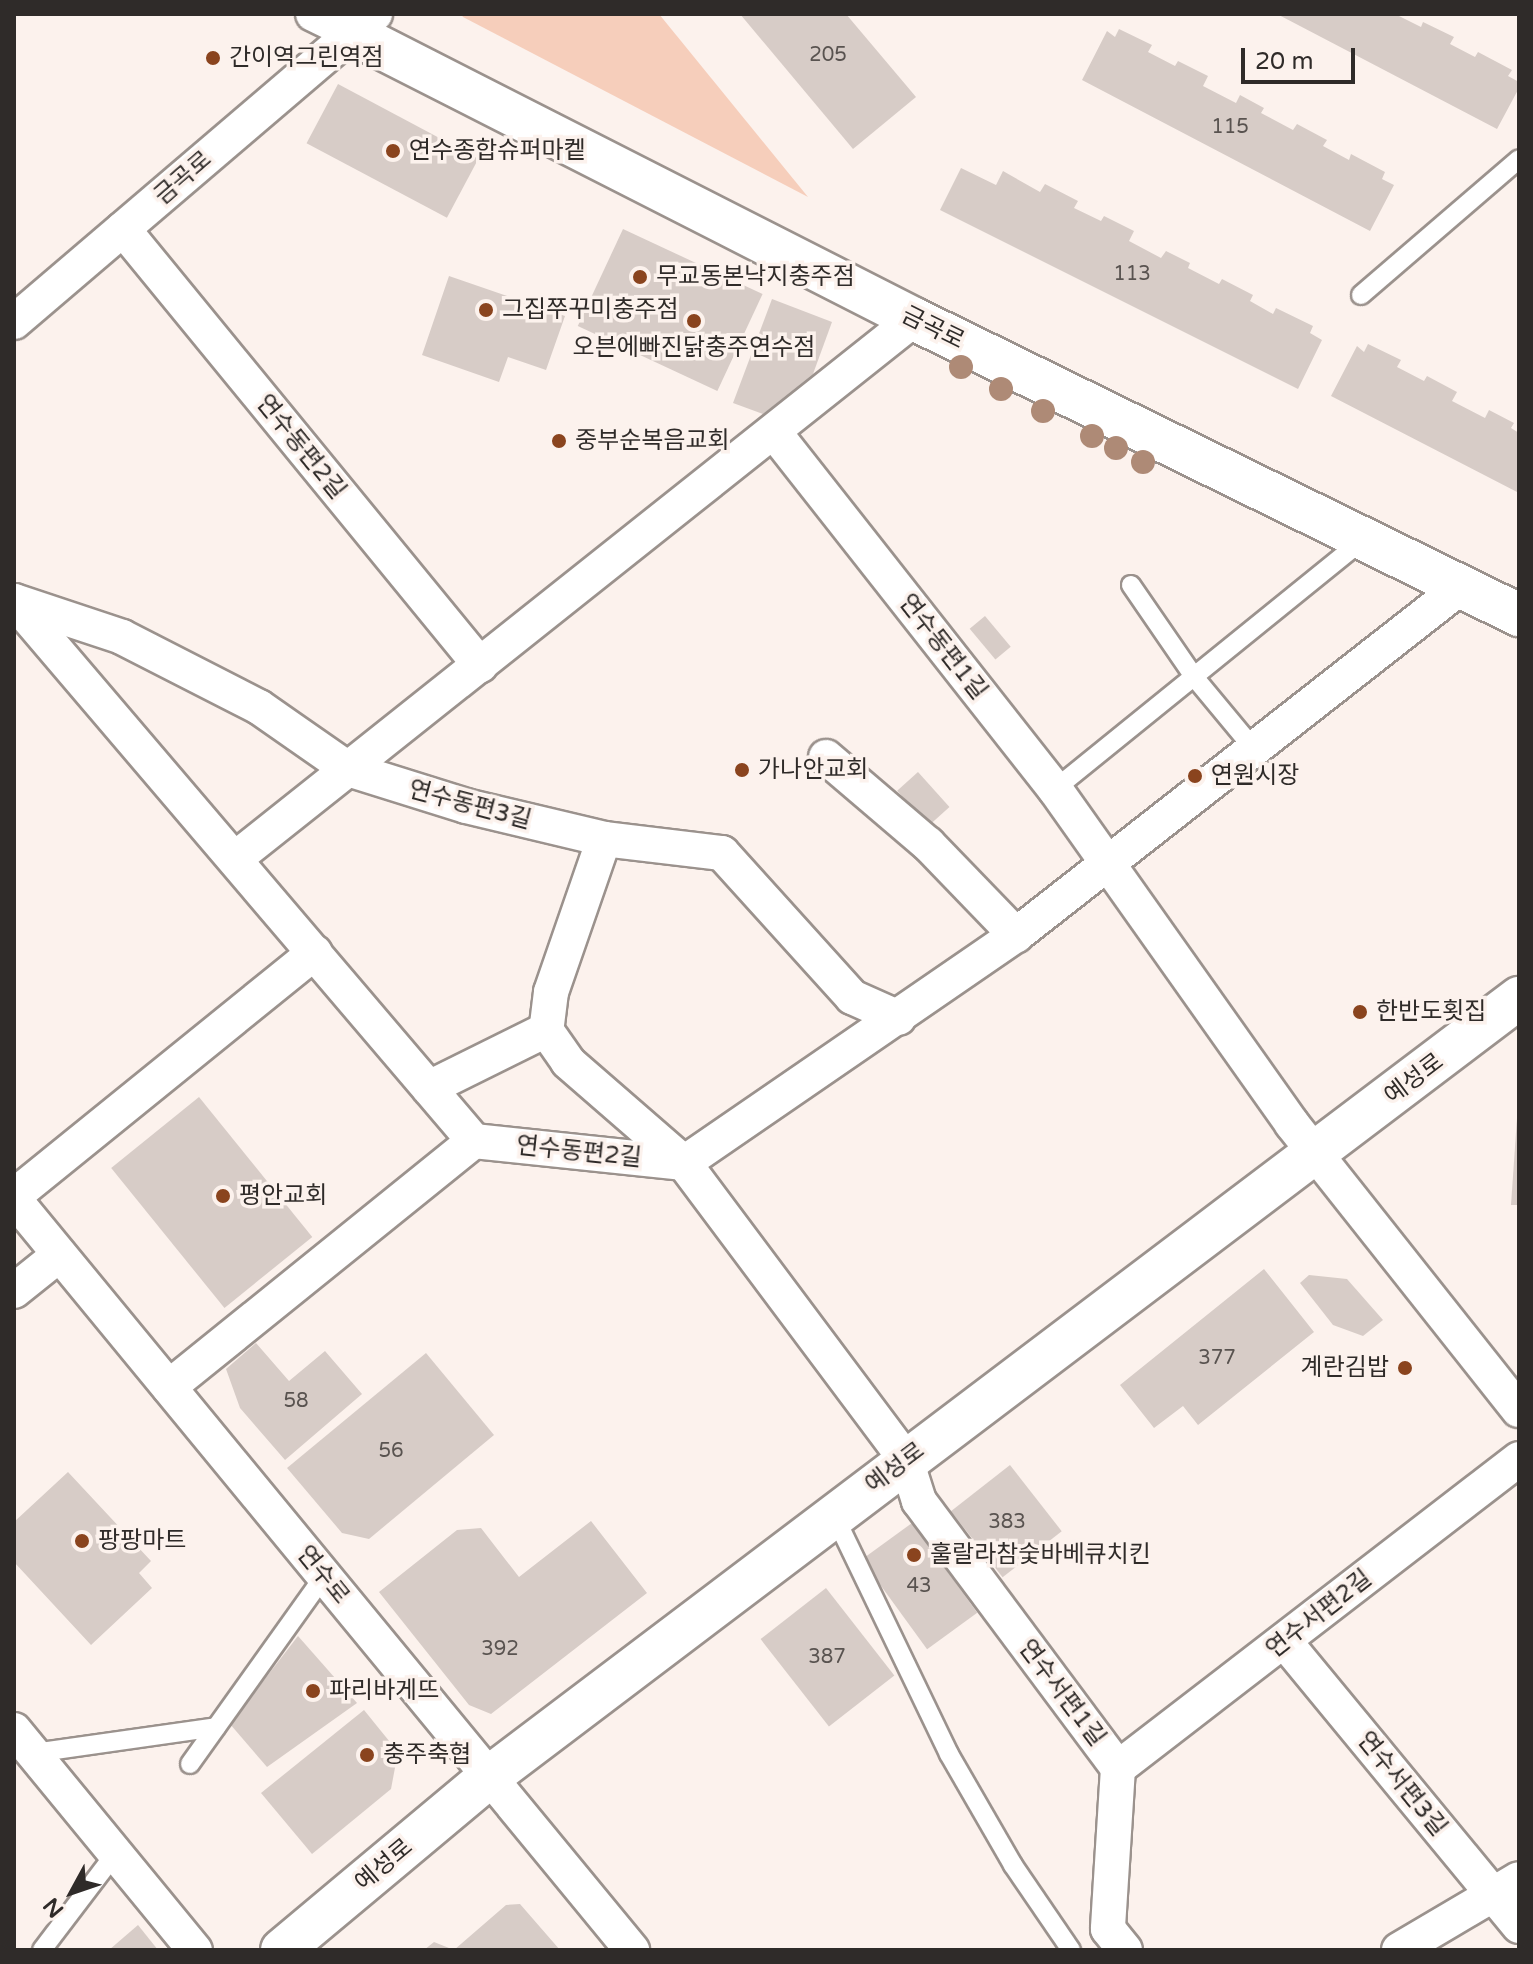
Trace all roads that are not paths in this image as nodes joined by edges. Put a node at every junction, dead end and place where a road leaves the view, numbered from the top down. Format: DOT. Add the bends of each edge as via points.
graph roads {
  1 [pos="313,14"];
  2 [pos="363,23"];
  3 [pos="1519,159"];
  4 [pos="123,229"];
  5 [pos="1361,295"];
  6 [pos="914,319"];
  7 [pos="14,322"];
  8 [pos="774,432"];
  9 [pos="1365,539"];
  10 [pos="1131,585"];
  11 [pos="1462,586"];
  12 [pos="14,601"];
  13 [pos="1519,615"];
  14 [pos="480,665"];
  15 [pos="1195,678"];
  16 [pos="1254,749"];
  17 [pos="826,757"];
  18 [pos="348,769"];
  19 [pos="1055,789"];
  20 [pos="604,839"];
  21 [pos="236,858"];
  22 [pos="1110,864"];
  23 [pos="1016,935"];
  24 [pos="315,952"];
  25 [pos="1519,998"];
  26 [pos="899,1018"];
  27 [pos="546,1030"];
  28 [pos="429,1088"];
  29 [pos="474,1141"];
  30 [pos="1315,1153"];
  31 [pos="684,1163"];
  32 [pos="14,1198"];
  33 [pos="59,1255"];
  34 [pos="14,1291"];
  35 [pos="169,1387"];
  36 [pos="1519,1410"];
  37 [pos="1519,1459"];
  38 [pos="906,1460"];
  39 [pos="834,1515"];
  40 [pos="324,1576"];
  41 [pos="1285,1642"];
  42 [pos="216,1727"];
  43 [pos="24,1742"];
  44 [pos="190,1764"];
  45 [pos="1118,1768"];
  46 [pos="488,1778"];
  47 [pos="115,1854"];
  48 [pos="1505,1886"];
  49 [pos="1519,1926"];
  50 [pos="1106,1943"];
  51 [pos="42,1950"];
  52 [pos="195,1950"];
  53 [pos="282,1950"];
  54 [pos="632,1950"];
  55 [pos="1071,1950"];
  56 [pos="1399,1950"];
  1 -- 2 [label="street, 금곡로"];
  2 -- 4 [label="street, 금곡로"];
  2 -- 6 [label="street, 금곡로"];
  3 -- 5 [label="lane"];
  4 -- 7 [label="street, 금곡로"];
  4 -- 14 [label="street, 연수동편2길"];
  6 -- 8 [label="street"];
  6 -- 9 [label="street, 금곡로"];
  8 -- 14 [label="street"];
  8 -- 19 [label="street, 연수동편1길"];
  9 -- 11 [label="street, 금곡로"];
  9 -- 15 [label="lane"];
  10 -- 15 [label="lane"];
  11 -- 13 [label="street, 금곡로"];
  11 -- 16 [label="street"];
  12 -- 18 [label="street, 연수동편3길" via="122,637 259,707"];
  12 -- 21 [label="street"];
  14 -- 18 [label="street"];
  15 -- 16 [label="lane"];
  15 -- 19 [label="lane"];
  16 -- 22 [label="street"];
  17 -- 23 [label="street" via="928,844"];
  18 -- 20 [label="street, 연수동편3길" via="466,806"];
  18 -- 21 [label="street"];
  19 -- 22 [label="street, 연수동편1길"];
  20 -- 26 [label="street, 연수동편3길" via="722,853 852,997"];
  20 -- 27 [label="street" via="551,992"];
  21 -- 24 [label="street"];
  22 -- 23 [label="street"];
  22 -- 30 [label="street, 연수동편1길"];
  23 -- 26 [label="street"];
  24 -- 28 [label="street"];
  24 -- 32 [label="street"];
  25 -- 30 [label="street, 예성로"];
  26 -- 31 [label="street"];
  27 -- 28 [label="street"];
  27 -- 31 [label="street" via="568,1062"];
  28 -- 29 [label="street"];
  29 -- 31 [label="street, 연수동편2길"];
  29 -- 35 [label="street"];
  30 -- 36 [label="street"];
  30 -- 38 [label="street, 예성로"];
  31 -- 38 [label="street"];
  32 -- 33 [label="street, 연수로"];
  33 -- 34 [label="street"];
  33 -- 35 [label="street, 연수로"];
  35 -- 40 [label="street, 연수로"];
  37 -- 41 [label="street, 연수서편2길"];
  38 -- 39 [label="street, 예성로"];
  38 -- 45 [label="street, 연수서편1길" via="919,1501"];
  39 -- 46 [label="street, 예성로"];
  39 -- 55 [label="lane" via="949,1754 1013,1865"];
  40 -- 42 [label="lane"];
  40 -- 46 [label="street, 연수로"];
  41 -- 45 [label="street, 연수서편2길"];
  41 -- 48 [label="street, 연수서편3길"];
  42 -- 43 [label="lane"];
  42 -- 44 [label="lane"];
  43 -- 47 [label="street"];
  45 -- 50 [label="street, 연수서편1길"];
  46 -- 53 [label="street, 예성로"];
  46 -- 54 [label="street, 연수로"];
  47 -- 51 [label="lane"];
  47 -- 52 [label="street"];
  48 -- 49 [label="street, 연수서편3길"];
  48 -- 56 [label="street"];
}
